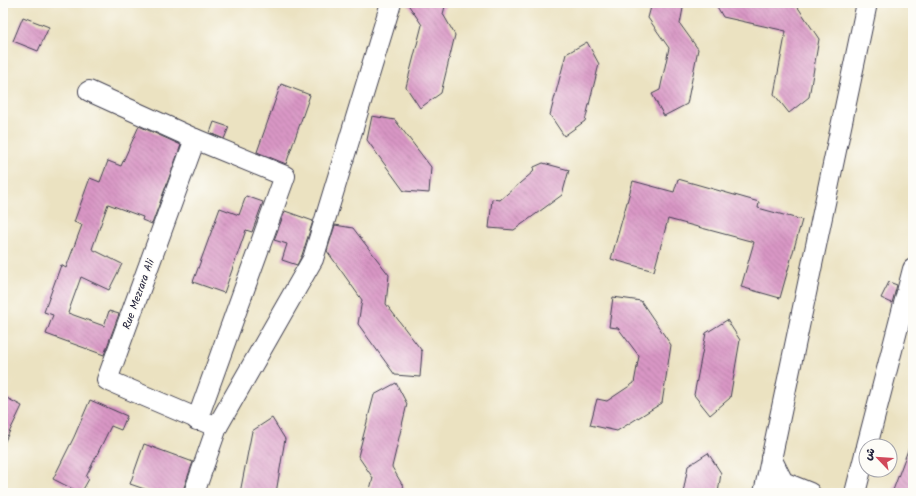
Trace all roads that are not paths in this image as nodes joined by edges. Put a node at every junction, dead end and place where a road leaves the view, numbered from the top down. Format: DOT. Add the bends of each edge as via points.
graph roads {
  1 [pos="391,3"];
  2 [pos="867,3"];
  3 [pos="89,91"];
  4 [pos="195,139"];
  5 [pos="913,269"];
  6 [pos="197,420"];
  7 [pos="217,427"];
  8 [pos="869,438"];
  9 [pos="771,458"];
  10 [pos="859,478"];
  11 [pos="194,493"];
  12 [pos="764,493"];
  13 [pos="810,493"];
  14 [pos="855,493"];
  1 -- 7 [label="street" via="313,259"];
  2 -- 9 [label="street"];
  3 -- 4 [label="street"];
  4 -- 6 [label="street, Rue Mezrara Ali" via="107,380"];
  4 -- 6 [label="street" via="285,176"];
  5 -- 8 [label="street"];
  6 -- 7 [label="street, Rue Mezrara Ali"];
  7 -- 11 [label="street"];
  9 -- 12 [label="street"];
  9 -- 13 [label="street" via="783,482"];
  10 -- 14 [label="street"];
}
